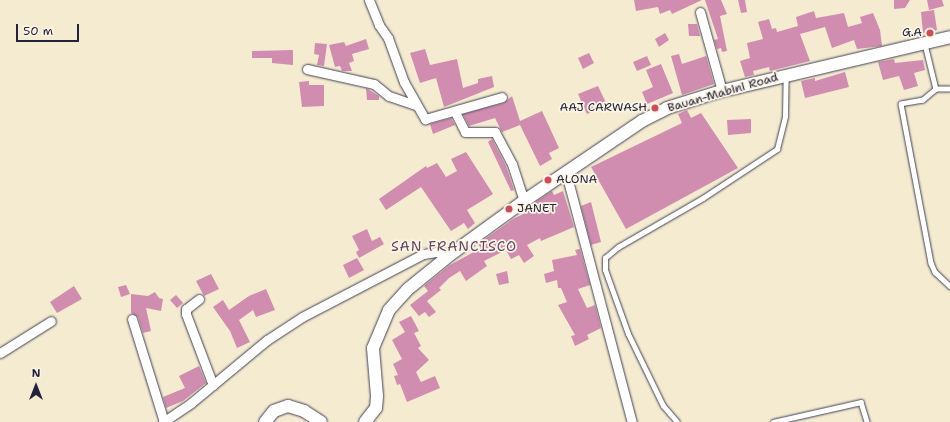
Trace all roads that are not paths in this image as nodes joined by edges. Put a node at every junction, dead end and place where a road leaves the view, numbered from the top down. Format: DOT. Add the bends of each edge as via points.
graph roads {
  1 [pos="369,0"];
  2 [pos="700,12"];
  3 [pos="950,37"];
  4 [pos="925,43"];
  5 [pos="307,69"];
  6 [pos="786,75"];
  7 [pos="936,89"];
  8 [pos="950,89"];
  9 [pos="722,91"];
  10 [pos="502,97"];
  11 [pos="415,105"];
  12 [pos="455,112"];
  13 [pos="566,173"];
  14 [pos="524,200"];
  15 [pos="451,254"];
  16 [pos="950,286"];
  17 [pos="199,299"];
  18 [pos="132,319"];
  19 [pos="51,321"];
  20 [pos="0,353"];
  21 [pos="213,385"];
  22 [pos="164,422"];
  23 [pos="265,422"];
  24 [pos="321,422"];
  25 [pos="365,422"];
  26 [pos="632,422"];
  27 [pos="678,422"];
  28 [pos="773,422"];
  29 [pos="867,422"];
  1 -- 11 [label="street" via="388,38"];
  2 -- 9 [label="street"];
  3 -- 4 [label="main road, Bauan-Mabini Road"];
  4 -- 6 [label="main road, Bauan-Mabini Road"];
  4 -- 7 [label="lane"];
  5 -- 11 [label="street" via="374,84 389,96"];
  6 -- 9 [label="main road, Bauan-Mabini Road"];
  6 -- 27 [label="lane" via="785,116 776,149 703,198 618,247 605,258 605,270 628,334 663,406"];
  7 -- 8 [label="lane"];
  7 -- 16 [label="lane" via="923,100 901,104 930,263 934,272"];
  9 -- 13 [label="main road, Bauan-Mabini Road" via="658,112"];
  10 -- 12 [label="street"];
  11 -- 12 [label="street" via="425,119"];
  12 -- 14 [label="street" via="465,132 495,132 512,164"];
  13 -- 14 [label="main road, Bauan-Mabini Road"];
  13 -- 26 [label="street"];
  14 -- 15 [label="main road, Bauan-Mabini Road"];
  15 -- 21 [label="street" via="423,254 302,317 267,340"];
  15 -- 25 [label="main road, Bauan-Mabini Road" via="408,289 389,310 381,324 373,348 376,408"];
  17 -- 21 [label="street" via="186,309 186,314"];
  18 -- 22 [label="street"];
  19 -- 20 [label="street"];
  21 -- 22 [label="street"];
  23 -- 24 [label="main road" via="274,411 288,406 304,411"];
  28 -- 29 [label="lane" via="861,402"];
}
